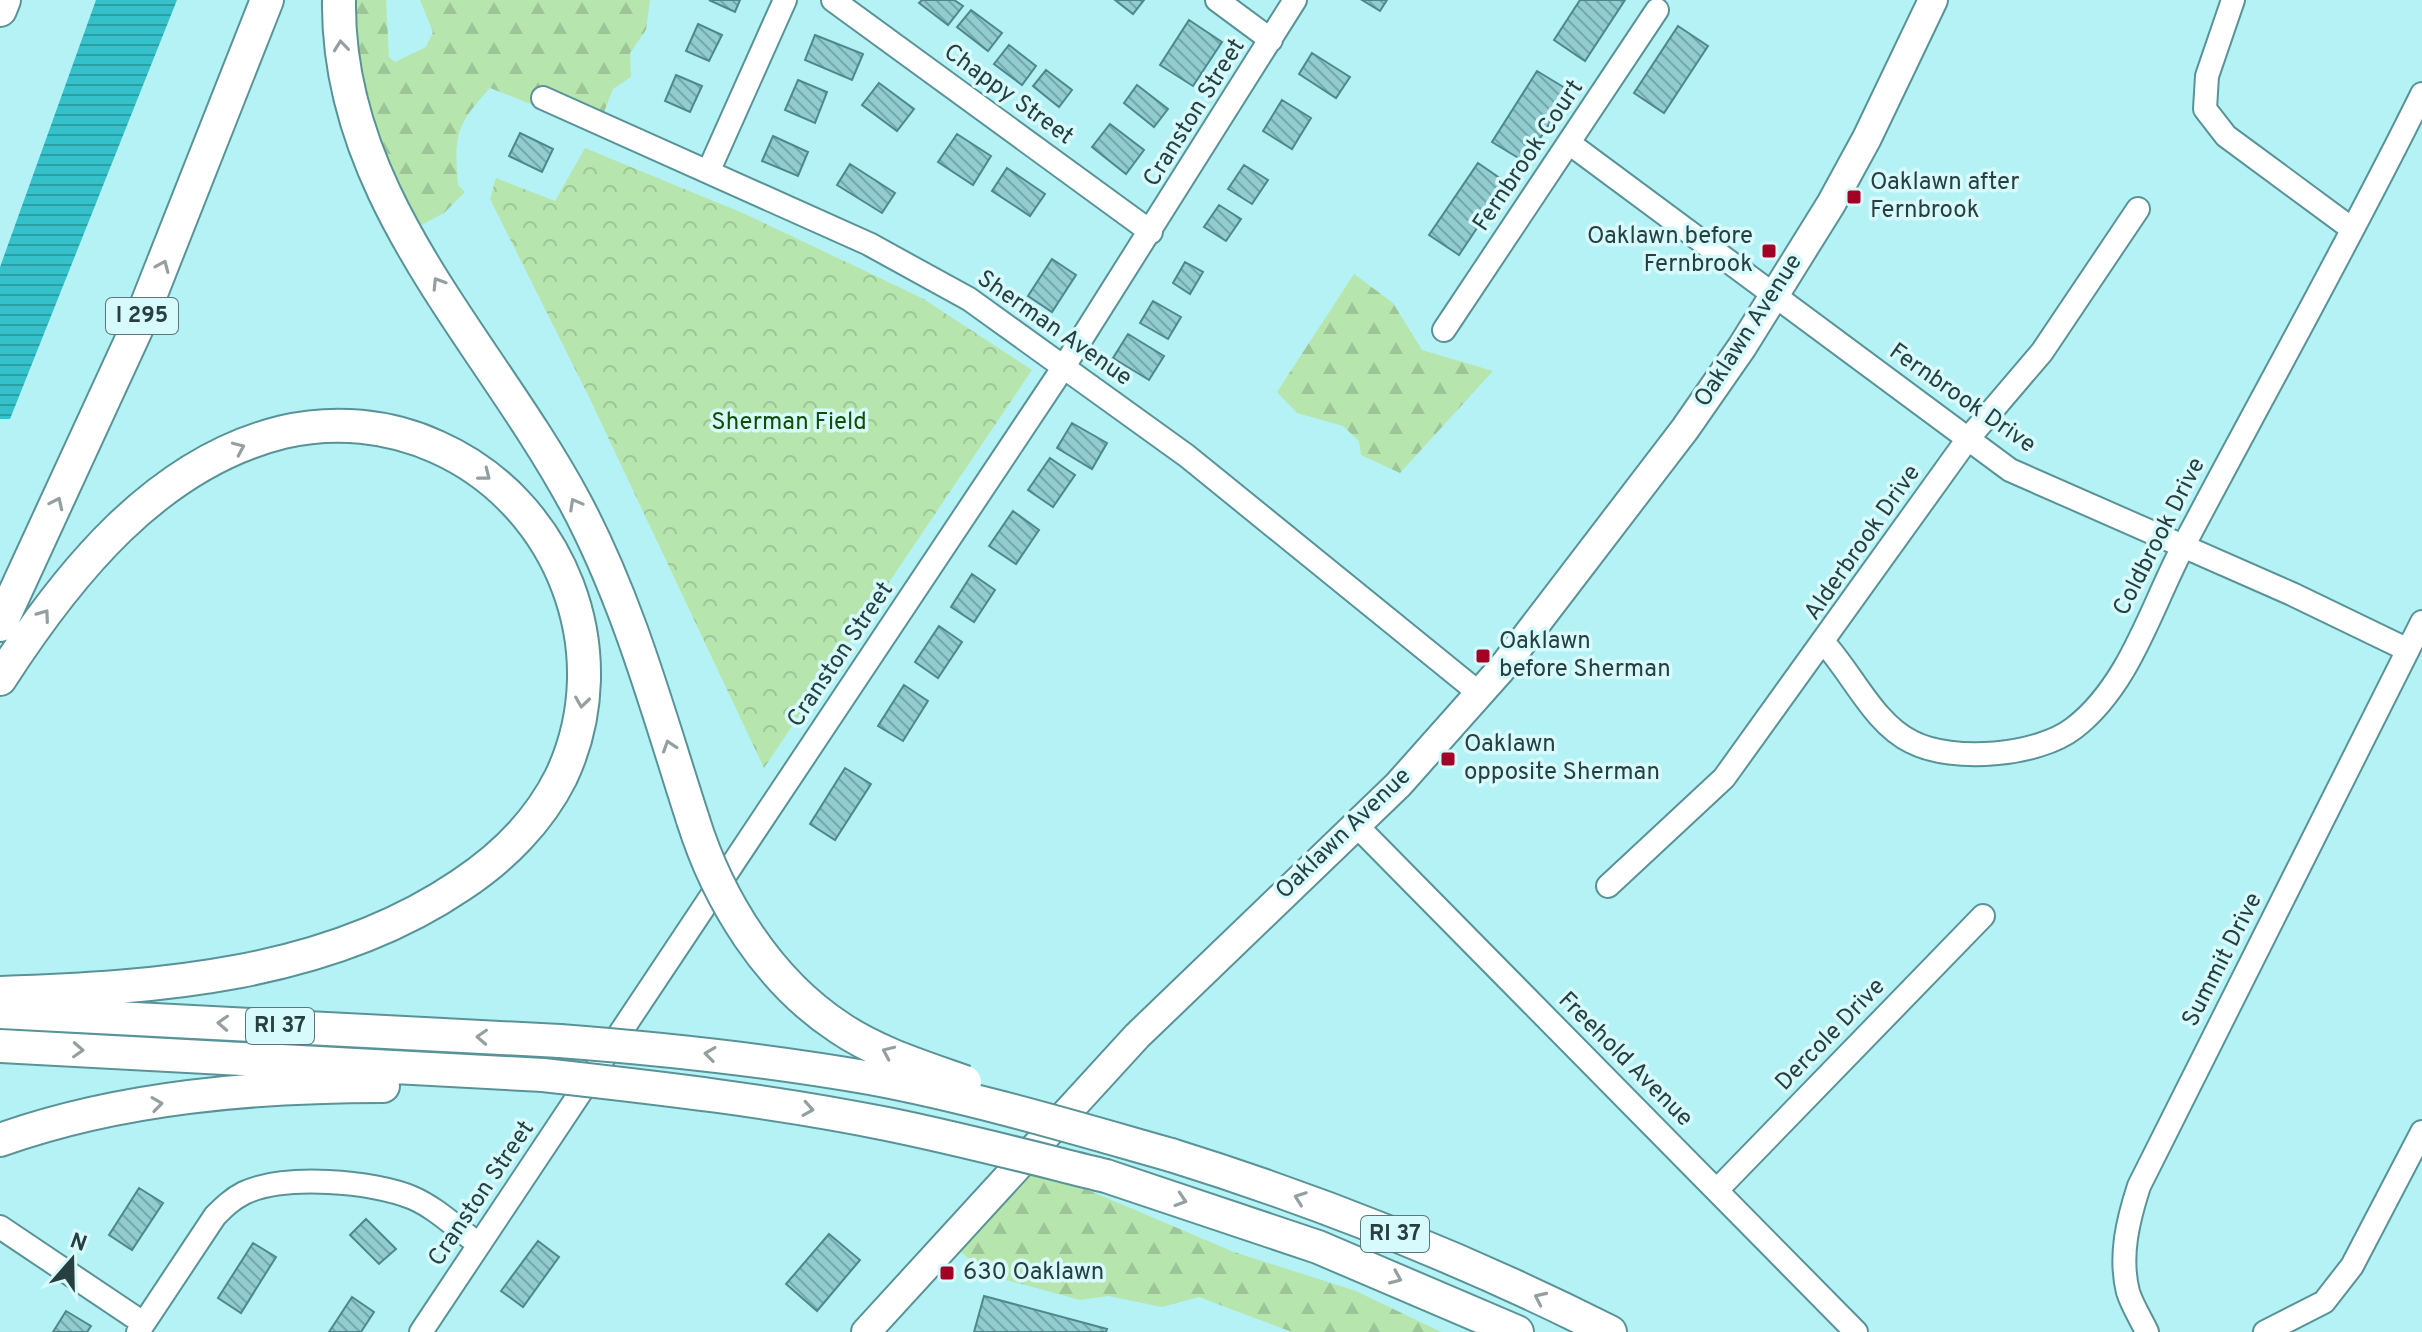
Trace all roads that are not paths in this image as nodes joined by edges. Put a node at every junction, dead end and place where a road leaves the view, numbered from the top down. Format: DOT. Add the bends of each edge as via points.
graph roads {
  1 [pos="4,0"];
  2 [pos="267,0"];
  3 [pos="339,0"];
  4 [pos="785,0"];
  5 [pos="833,0"];
  6 [pos="1217,0"];
  7 [pos="1295,0"];
  8 [pos="1933,0"];
  9 [pos="2233,0"];
  10 [pos="0,10"];
  11 [pos="1657,10"];
  12 [pos="1271,40"];
  13 [pos="2422,94"];
  14 [pos="543,98"];
  15 [pos="1569,143"];
  16 [pos="709,170"];
  17 [pos="2138,209"];
  18 [pos="2352,229"];
  19 [pos="1151,232"];
  20 [pos="1775,294"];
  21 [pos="1444,330"];
  22 [pos="1063,368"];
  23 [pos="1967,440"];
  24 [pos="2183,546"];
  25 [pos="2422,622"];
  26 [pos="0,625"];
  27 [pos="1824,643"];
  28 [pos="2408,650"];
  29 [pos="0,679"];
  30 [pos="1479,693"];
  31 [pos="1356,825"];
  32 [pos="1608,886"];
  33 [pos="1983,916"];
  34 [pos="0,993"];
  35 [pos="0,1012"];
  36 [pos="0,1046"];
  37 [pos="539,1084"];
  38 [pos="2422,1132"];
  39 [pos="0,1140"];
  40 [pos="1171,1155"];
  41 [pos="1717,1190"];
  42 [pos="0,1227"];
  43 [pos="479,1244"];
  44 [pos="140,1328"];
  45 [pos="421,1332"];
  46 [pos="866,1332"];
  47 [pos="1517,1332"];
  48 [pos="1610,1332"];
  49 [pos="1856,1332"];
  50 [pos="2147,1332"];
  51 [pos="2265,1332"];
  1 -- 10 [label="highway"];
  26 -- 2 [label="highway, I 295, one-way" via="141,319"];
  40 -- 3 [label="highway, one-way, bridge" via="933,1071 841,1029 790,984 738,921 712,875 625,609 592,534 378,184 349,101"];
  4 -- 16 [label="street"];
  5 -- 19 [label="street, Chappy Street"];
  6 -- 12 [label="street"];
  7 -- 12 [label="street, Cranston Street"];
  8 -- 20 [label="main road, Oaklawn Avenue" via="1867,138"];
  9 -- 18 [label="street" via="2207,76 2205,109 2226,136"];
  11 -- 15 [label="street, Fernbrook Court"];
  12 -- 19 [label="street, Cranston Street"];
  13 -- 18 [label="street, Coldbrook Drive"];
  14 -- 16 [label="street, Sherman Avenue"];
  15 -- 20 [label="street, Fernbrook Drive"];
  15 -- 21 [label="street, Fernbrook Court"];
  16 -- 22 [label="street, Sherman Avenue" via="927,274"];
  17 -- 23 [label="street, Alderbrook Drive" via="2042,352"];
  18 -- 24 [label="street, Coldbrook Drive"];
  19 -- 22 [label="street, Cranston Street"];
  20 -- 23 [label="street, Fernbrook Drive"];
  20 -- 30 [label="main road, Oaklawn Avenue" via="1685,429"];
  22 -- 30 [label="street, Sherman Avenue" via="1187,456"];
  22 -- 43 [label="street, Cranston Street"];
  23 -- 24 [label="street, Fernbrook Drive" via="2010,470"];
  23 -- 27 [label="street, Alderbrook Drive" via="1864,578"];
  24 -- 27 [label="street, Coldbrook Drive" via="2110,691 2072,730 2037,747 1964,753 1910,741 1887,723"];
  24 -- 28 [label="street, Fernbrook Drive"];
  25 -- 28 [label="street, Summit Drive"];
  27 -- 32 [label="street, Alderbrook Drive" via="1724,778"];
  28 -- 50 [label="street, Summit Drive" via="2139,1186 2127,1223 2126,1271 2129,1293"];
  29 -- 34 [label="highway, one-way" via="63,588 145,505 202,467 256,441 339,425 424,441 474,467 521,506 555,554 568,583 584,660 577,731 550,796 501,854 439,899 359,938 244,970 141,986"];
  30 -- 31 [label="main road, Oaklawn Avenue"];
  31 -- 41 [label="street, Freehold Avenue"];
  31 -- 46 [label="main road, Oaklawn Avenue" via="1137,1036"];
  33 -- 41 [label="street, Dercole Drive"];
  40 -- 35 [label="highway, RI 37, one-way, bridge" via="1003,1107 871,1078 685,1051"];
  36 -- 37 [label="highway, RI 37, one-way"];
  39 -- 37 [label="highway, one-way" via="96,1113 269,1090"];
  37 -- 47 [label="highway, RI 37, one-way, bridge" via="731,1096 888,1124 1106,1176 1318,1247"];
  38 -- 51 [label="street" via="2352,1266 2324,1302"];
  48 -- 40 [label="highway, RI 37, one-way" via="1385,1229"];
  41 -- 49 [label="street, Freehold Avenue"];
  42 -- 44 [label="street"];
  43 -- 44 [label="street" via="414,1199 361,1185 263,1187 229,1202"];
  43 -- 45 [label="street, Cranston Street"];
}
